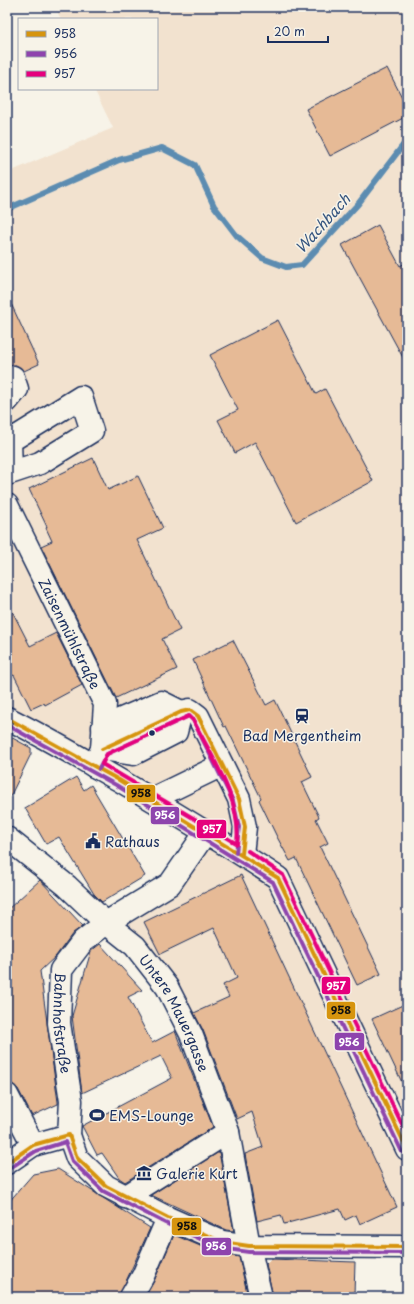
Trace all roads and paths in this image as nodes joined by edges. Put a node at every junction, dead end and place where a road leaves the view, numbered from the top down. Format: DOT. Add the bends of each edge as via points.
graph roads {
  1 [pos="13,376"];
  2 [pos="7,401"];
  3 [pos="7,505"];
  4 [pos="181,712"];
  5 [pos="7,718"];
  6 [pos="103,727"];
  7 [pos="98,758"];
  8 [pos="222,765"];
  9 [pos="152,799"];
  10 [pos="206,832"];
  11 [pos="10,844"];
  12 [pos="242,854"];
  13 [pos="106,923"];
  14 [pos="7,1095"];
  15 [pos="228,1132"];
  16 [pos="69,1135"];
  17 [pos="33,1145"];
  18 [pos="407,1149"];
  19 [pos="7,1163"];
  20 [pos="125,1197"];
  21 [pos="168,1218"];
  22 [pos="249,1246"];
  23 [pos="407,1247"];
  24 [pos="131,1297"];
  25 [pos="261,1297"];
  1 -- 2 [label="street" via="17,389"];
  3 -- 6 [label="street, Zaisenmühlstraße" via="105,704"];
  4 -- 6 [label="street" via="161,702"];
  4 -- 7 [label="street"];
  4 -- 8 [label="street" via="190,710 198,716"];
  5 -- 7 [label="street"];
  6 -- 7 [label="street, Zaisenmühlstraße"];
  7 -- 9 [label="street"];
  8 -- 9 [label="street"];
  8 -- 12 [label="street" via="239,799 245,827"];
  9 -- 10 [label="street"];
  10 -- 12 [label="street"];
  10 -- 13 [label="street, Bahnhofstraße" via="170,884"];
  11 -- 13 [label="street, Untere Mauergasse" via="67,886"];
  12 -- 18 [label="street" via="278,878"];
  13 -- 15 [label="street, Untere Mauergasse" via="135,946 167,987 192,1034"];
  13 -- 16 [label="street, Bahnhofstraße" via="83,941 61,970 59,1023 71,1101"];
  14 -- 17 [label="street"];
  15 -- 20 [label="street"];
  15 -- 22 [label="street, Untere Mauergasse"];
  16 -- 17 [label="street"];
  16 -- 20 [label="street" via="77,1158 106,1186"];
  17 -- 19 [label="street"];
  20 -- 21 [label="street"];
  21 -- 22 [label="street" via="222,1242"];
  21 -- 24 [label="street"];
  22 -- 23 [label="street"];
  22 -- 25 [label="street, Untere Mauergasse"];
}
